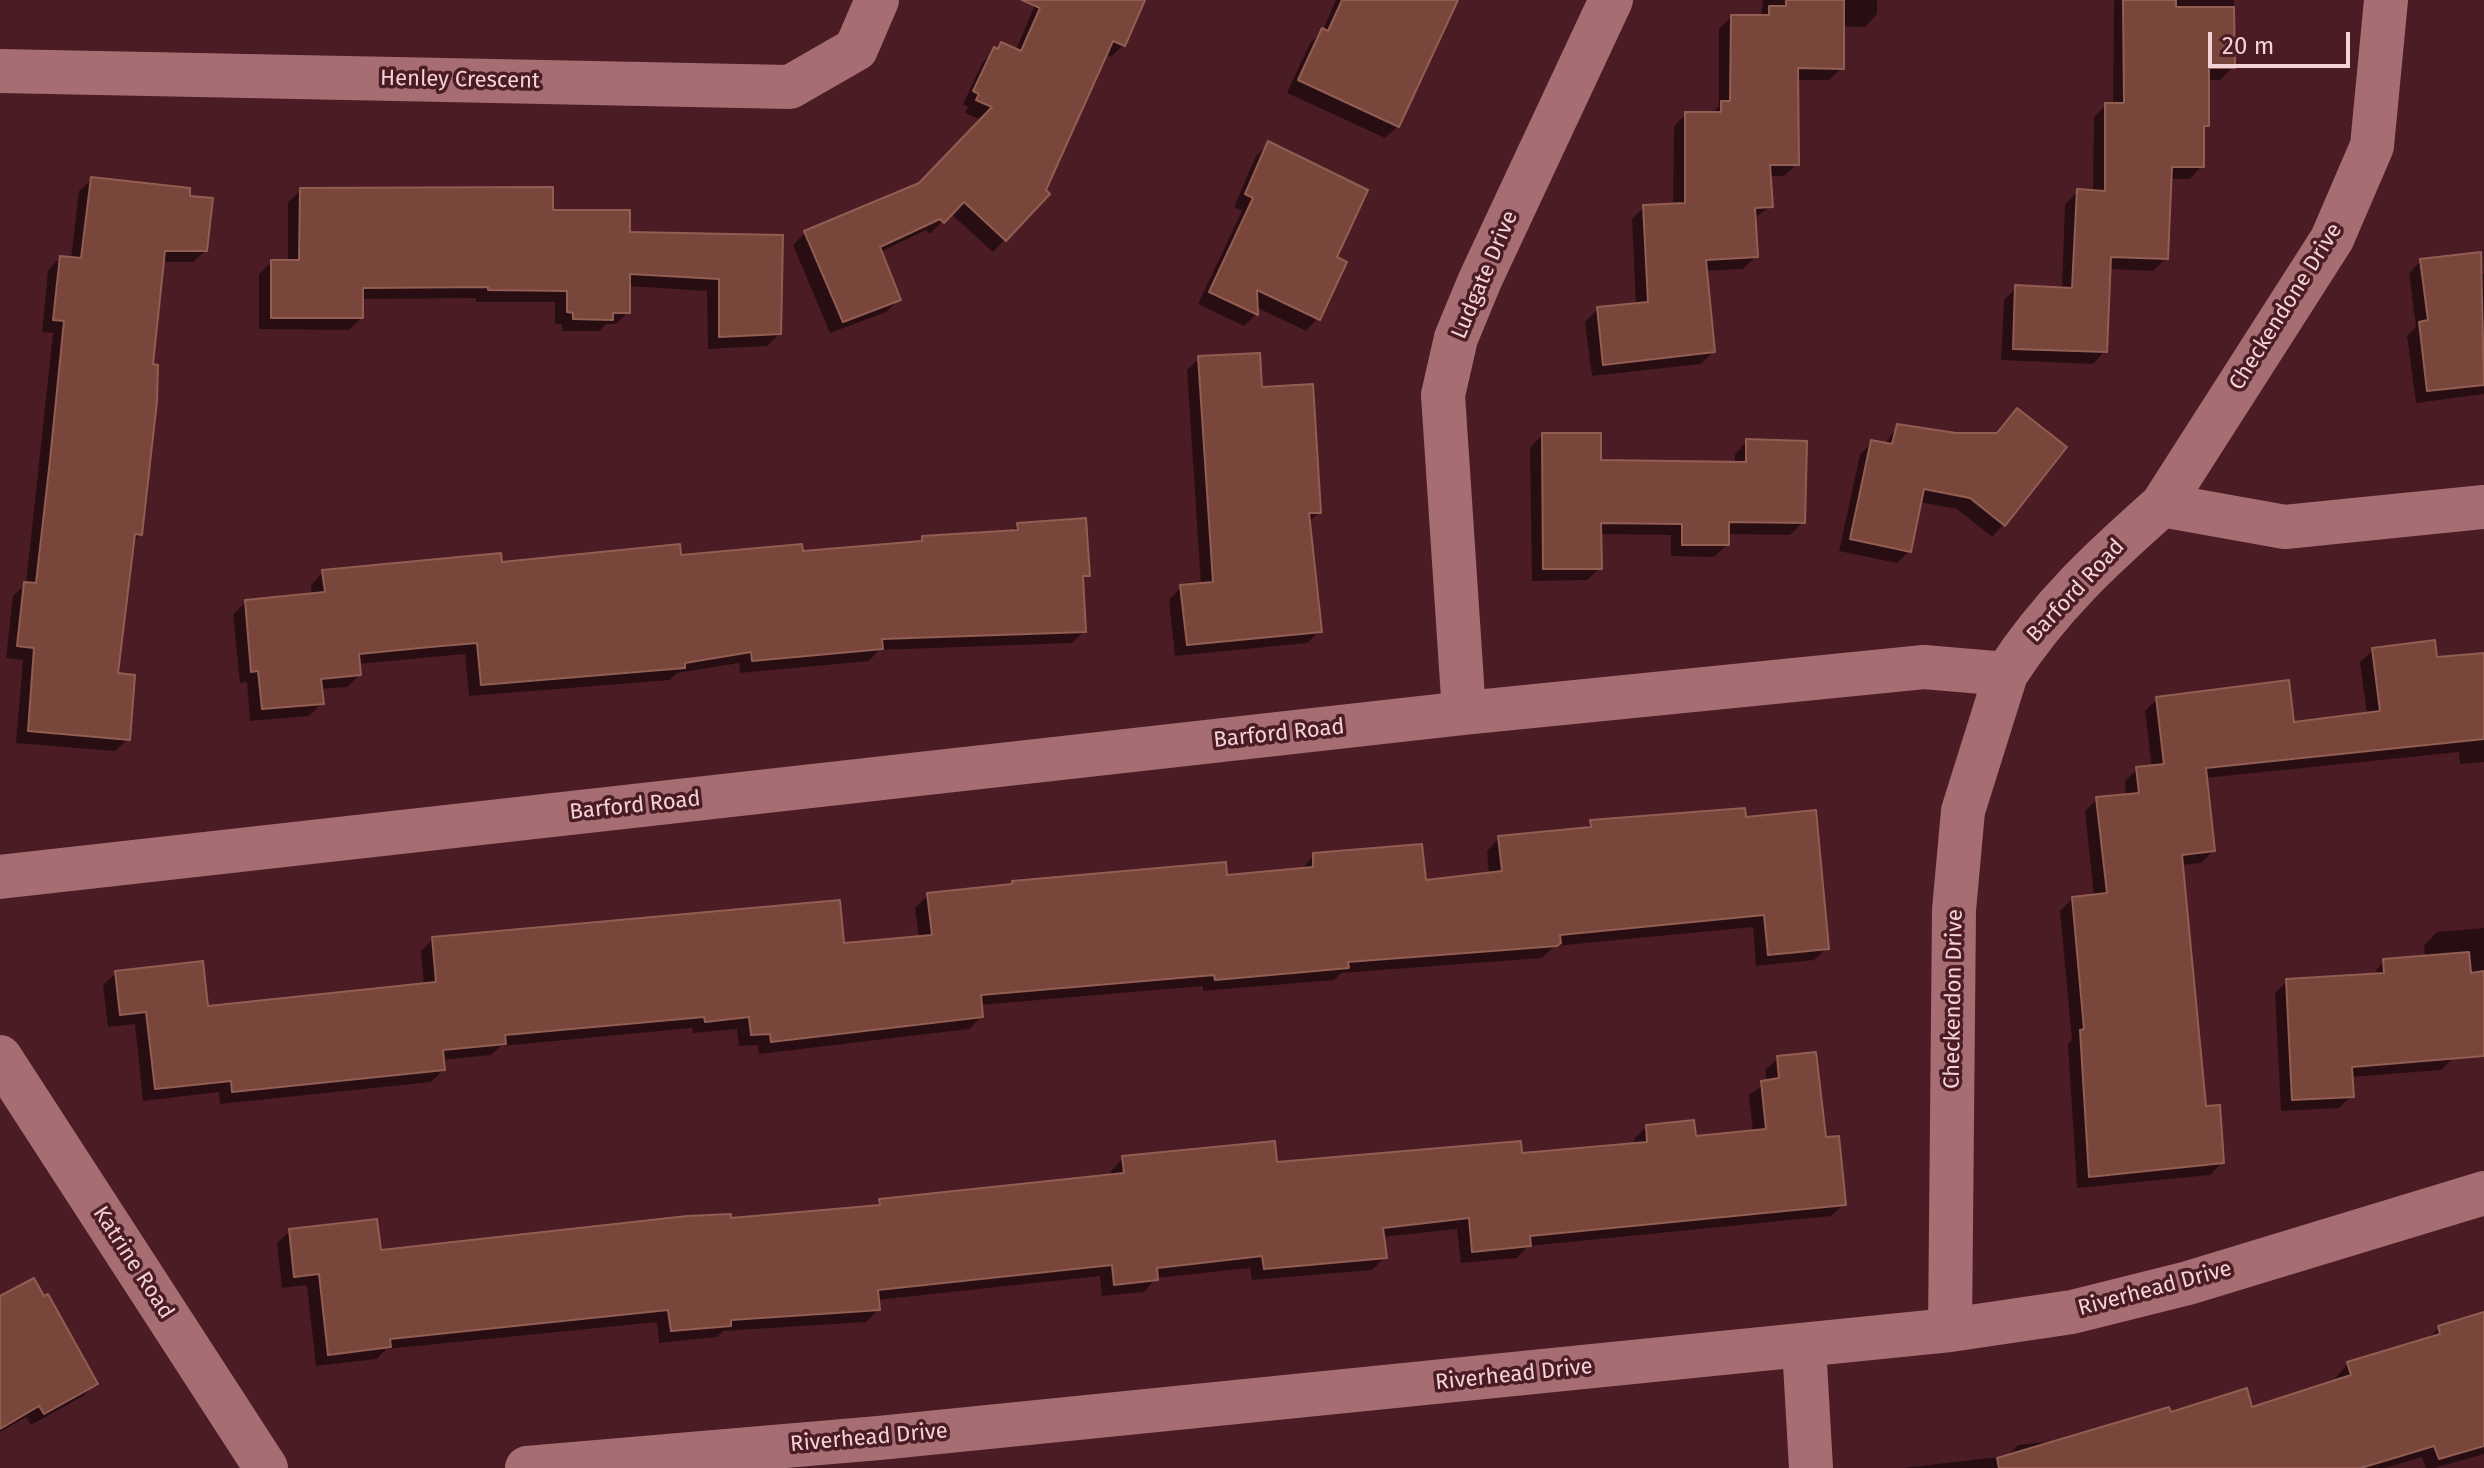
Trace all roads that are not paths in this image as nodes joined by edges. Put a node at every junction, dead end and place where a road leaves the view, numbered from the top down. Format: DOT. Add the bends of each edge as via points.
graph roads {
  1 [pos="877,0"];
  2 [pos="1611,0"];
  3 [pos="2386,0"];
  4 [pos="0,71"];
  5 [pos="2162,505"];
  6 [pos="2484,507"];
  7 [pos="2006,674"];
  8 [pos="1464,713"];
  9 [pos="0,877"];
  10 [pos="0,1057"];
  11 [pos="2484,1193"];
  12 [pos="1950,1330"];
  13 [pos="1804,1346"];
  14 [pos="266,1468"];
  15 [pos="527,1468"];
  16 [pos="1811,1468"];
  1 -- 4 [label="street, Henley Crescent" via="856,49 790,87"];
  2 -- 8 [label="street, Ludgate Drive" via="1480,280 1456,338 1443,395"];
  3 -- 5 [label="street, Checkendone Drive" via="2372,146 2332,239"];
  5 -- 6 [label="street" via="2285,527"];
  5 -- 7 [label="street, Barford Road" via="2037,626"];
  7 -- 8 [label="street, Barford Road" via="1924,667"];
  7 -- 12 [label="street, Checkendon Drive" via="1963,811 1954,910"];
  8 -- 9 [label="street, Barford Road"];
  10 -- 14 [label="street, Katrine Road"];
  11 -- 12 [label="street, Riverhead Drive" via="2188,1283 2072,1312"];
  12 -- 13 [label="street, Riverhead Drive"];
  13 -- 15 [label="street, Riverhead Drive"];
  13 -- 16 [label="street"];
}
